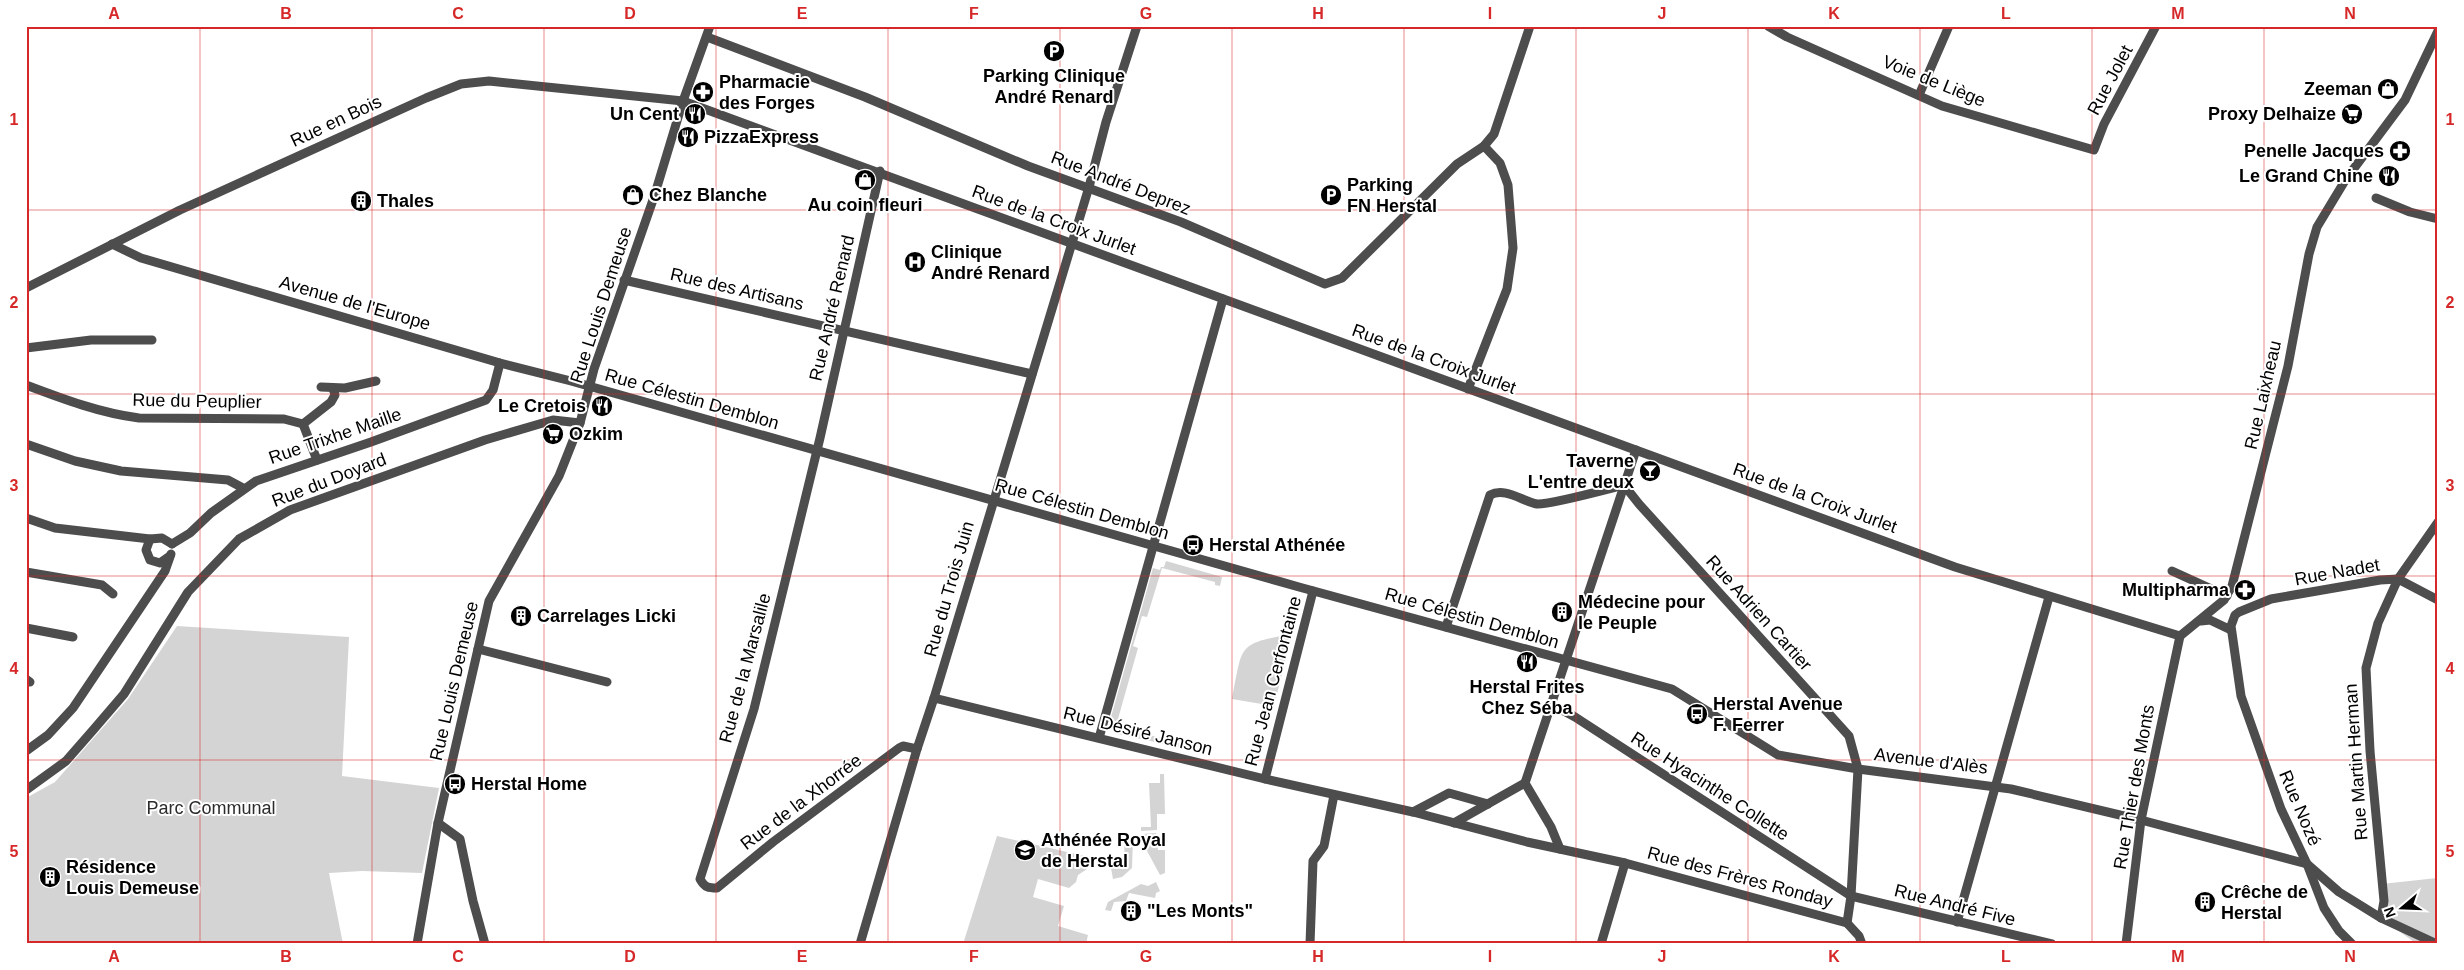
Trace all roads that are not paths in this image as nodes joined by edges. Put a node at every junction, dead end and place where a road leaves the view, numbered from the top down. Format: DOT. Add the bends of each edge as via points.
graph roads {
  1 [pos="710,26"];
  2 [pos="1137,26"];
  3 [pos="1530,26"];
  4 [pos="1768,26"];
  5 [pos="1949,26"];
  6 [pos="2156,26"];
  7 [pos="2438,31"];
  8 [pos="707,37"];
  9 [pos="1919,96"];
  10 [pos="682,101"];
  11 [pos="1484,146"];
  12 [pos="2094,150"];
  13 [pos="880,172"];
  14 [pos="1089,188"];
  15 [pos="2376,198"];
  16 [pos="2438,219"];
  17 [pos="112,244"];
  18 [pos="1072,244"];
  19 [pos="624,280"];
  20 [pos="26,288"];
  21 [pos="1223,299"];
  22 [pos="844,330"];
  23 [pos="152,340"];
  24 [pos="26,348"];
  25 [pos="500,363"];
  26 [pos="1032,374"];
  27 [pos="376,381"];
  28 [pos="26,385"];
  29 [pos="590,386"];
  30 [pos="320,387"];
  31 [pos="333,388"];
  32 [pos="1468,389"];
  33 [pos="580,423"];
  34 [pos="303,424"];
  35 [pos="26,444"];
  36 [pos="1636,450"];
  37 [pos="816,452"];
  38 [pos="317,460"];
  39 [pos="1624,485"];
  40 [pos="243,488"];
  41 [pos="992,501"];
  42 [pos="26,518"];
  43 [pos="2438,522"];
  44 [pos="150,539"];
  45 [pos="172,544"];
  46 [pos="1152,545"];
  47 [pos="171,554"];
  48 [pos="2172,571"];
  49 [pos="26,572"];
  50 [pos="2398,578"];
  51 [pos="1313,591"];
  52 [pos="112,594"];
  53 [pos="2048,596"];
  54 [pos="2227,596"];
  55 [pos="2438,600"];
  56 [pos="2239,612"];
  57 [pos="2201,621"];
  58 [pos="1446,627"];
  59 [pos="26,628"];
  60 [pos="2231,630"];
  61 [pos="2180,636"];
  62 [pos="73,637"];
  63 [pos="478,649"];
  64 [pos="1565,661"];
  65 [pos="607,682"];
  66 [pos="934,698"];
  67 [pos="1551,704"];
  68 [pos="1098,738"];
  69 [pos="917,749"];
  70 [pos="26,751"];
  71 [pos="1858,769"];
  72 [pos="1265,779"];
  73 [pos="1525,783"];
  74 [pos="1996,786"];
  75 [pos="26,790"];
  76 [pos="1334,795"];
  77 [pos="1488,804"];
  78 [pos="1413,812"];
  79 [pos="2141,820"];
  80 [pos="438,823"];
  81 [pos="1454,823"];
  82 [pos="1560,849"];
  83 [pos="1625,863"];
  84 [pos="2307,864"];
  85 [pos="707,888"];
  86 [pos="1851,896"];
  87 [pos="2381,918"];
  88 [pos="1957,922"];
  89 [pos="1847,923"];
  90 [pos="417,944"];
  91 [pos="485,944"];
  92 [pos="860,944"];
  93 [pos="1310,944"];
  94 [pos="1601,944"];
  95 [pos="1862,944"];
  96 [pos="2052,944"];
  97 [pos="2126,944"];
  98 [pos="2352,944"];
  99 [pos="2437,944"];
  1 -- 8 [label="street, Rue Louis Demeuse"];
  2 -- 14 [label="street, Rue du Trois Juin"];
  3 -- 11 [label="street" via="1494,134"];
  4 -- 9 [label="street, Voie de Liège"];
  5 -- 9 [label="street"];
  6 -- 12 [label="street, Rue Jolet" via="2104,124"];
  7 -- 54 [label="street, Rue Laixheau" via="2405,100 2346,179 2317,227 2288,366 2237,569"];
  8 -- 10 [label="street, Rue Louis Demeuse"];
  8 -- 14 [label="street, Rue André Deprez"];
  9 -- 12 [label="street, Voie de Liège" via="1964,113"];
  10 -- 13 [label="street, Rue de la Croix Jurlet"];
  10 -- 17 [label="street, Rue en Bois" via="489,81 462,84 180,210"];
  10 -- 19 [label="street, Rue Louis Demeuse" via="654,197"];
  11 -- 14 [label="street, Rue André Deprez" via="1457,164 1342,278 1325,284 1181,222"];
  11 -- 32 [label="street" via="1500,163 1508,185 1512,248 1507,289"];
  13 -- 18 [label="street, Rue de la Croix Jurlet" via="894,180"];
  13 -- 22 [label="street, Rue André Renard"];
  14 -- 18 [label="street, Rue du Trois Juin"];
  15 -- 16 [label="street"];
  17 -- 20 [label="street, Rue en Bois"];
  17 -- 25 [label="street, Avenue de l'Europe" via="141,258"];
  18 -- 21 [label="street, Rue de la Croix Jurlet"];
  18 -- 26 [label="street, Rue du Trois Juin"];
  19 -- 22 [label="street, Rue des Artisans"];
  19 -- 29 [label="street, Rue Louis Demeuse"];
  21 -- 32 [label="street, Rue de la Croix Jurlet"];
  21 -- 46 [label="street"];
  22 -- 26 [label="street, Rue des Artisans"];
  22 -- 37 [label="street, Rue André Renard"];
  23 -- 24 [label="street" via="91,340"];
  25 -- 29 [label="street, Avenue de l'Europe"];
  25 -- 38 [label="street, Rue Trixhe Maille" via="493,390 486,400"];
  26 -- 41 [label="street, Rue du Trois Juin"];
  27 -- 31 [label="street"];
  28 -- 34 [label="street, Rue du Peuplier" via="122,416 284,419"];
  29 -- 33 [label="street, Rue Louis Demeuse"];
  29 -- 37 [label="street, Rue Célestin Demblon"];
  30 -- 31 [label="street"];
  31 -- 34 [label="street" via="335,395 331,402"];
  32 -- 36 [label="street, Rue de la Croix Jurlet"];
  33 -- 63 [label="street, Rue Louis Demeuse" via="559,476 489,601"];
  33 -- 75 [label="street, Rue du Doyard" via="553,420 476,443 290,510 239,539 188,592 124,694 94,730 66,761"];
  34 -- 38 [label="street"];
  35 -- 40 [label="street" via="75,461 121,471 228,480"];
  36 -- 39 [label="street"];
  36 -- 53 [label="street, Rue de la Croix Jurlet" via="1955,566"];
  37 -- 41 [label="street, Rue Célestin Demblon"];
  37 -- 85 [label="street, Rue de la Marsalile" via="754,708 700,879"];
  38 -- 40 [label="street, Rue Trixhe Maille"];
  39 -- 58 [label="street" via="1539,504 1506,493 1490,495"];
  39 -- 64 [label="street"];
  39 -- 71 [label="street, Rue Adrien Cartier" via="1849,736"];
  40 -- 45 [label="street, Rue Trixhe Maille" via="190,533"];
  41 -- 46 [label="street, Rue Célestin Demblon"];
  41 -- 66 [label="street, Rue du Trois Juin"];
  42 -- 44 [label="street" via="55,528"];
  43 -- 50 [label="street, Rue Martin Herman"];
  44 -- 45 [label="street" via="162,538"];
  44 -- 47 [label="street" via="146,550 150,560 164,562"];
  45 -- 47 [label="street"];
  46 -- 51 [label="street, Rue Célestin Demblon"];
  46 -- 68 [label="street"];
  47 -- 70 [label="street" via="165,571 73,708 48,735"];
  48 -- 54 [label="street"];
  49 -- 52 [label="street" via="102,585"];
  50 -- 55 [label="street, Rue Nadet"];
  50 -- 56 [label="street, Rue Nadet" via="2271,599"];
  50 -- 87 [label="street, Rue Martin Herman" via="2378,623 2365,680 2384,901"];
  51 -- 58 [label="street, Rue Célestin Demblon"];
  51 -- 72 [label="street, Rue Jean Cerfontaine"];
  53 -- 61 [label="street, Rue de la Croix Jurlet"];
  53 -- 74 [label="street"];
  54 -- 56 [label="street" via="2229,607"];
  54 -- 57 [label="street"];
  56 -- 60 [label="street"];
  57 -- 60 [label="street" via="2210,620"];
  57 -- 61 [label="street"];
  58 -- 64 [label="street, Rue Célestin Demblon"];
  59 -- 62 [label="street"];
  60 -- 84 [label="street, Rue Nozé" via="2241,696 2281,809"];
  61 -- 79 [label="street, Rue Thier des Monts"];
  63 -- 65 [label="street"];
  63 -- 80 [label="street, Rue Louis Demeuse"];
  64 -- 67 [label="street"];
  64 -- 71 [label="street, Avenue d'Alès" via="1672,689 1778,755"];
  66 -- 68 [label="street, Rue Désiré Janson"];
  66 -- 69 [label="street, Rue du Trois Juin"];
  67 -- 73 [label="street"];
  67 -- 86 [label="street, Rue Hyacinthe Collette"];
  68 -- 72 [label="street, Rue Désiré Janson"];
  69 -- 85 [label="street, Rue de la Xhorrée" via="899,748 717,888"];
  69 -- 92 [label="street, Rue du Trois Juin"];
  71 -- 74 [label="street, Avenue d'Alès"];
  71 -- 86 [label="street, Rue Adrien Cartier"];
  72 -- 76 [label="street, Rue Désiré Janson"];
  73 -- 77 [label="street"];
  73 -- 82 [label="street"];
  74 -- 79 [label="street, Avenue d'Alès"];
  74 -- 88 [label="street"];
  76 -- 78 [label="street, Rue Désiré Janson"];
  76 -- 93 [label="street" via="1324,846 1313,861"];
  77 -- 78 [label="street" via="1449,793"];
  77 -- 81 [label="street"];
  78 -- 81 [label="street, Rue Désiré Janson"];
  79 -- 84 [label="street, Avenue d'Alès"];
  79 -- 97 [label="street, Rue Thier des Monts"];
  80 -- 90 [label="street, Rue Louis Demeuse"];
  80 -- 91 [label="street" via="460,839"];
  81 -- 82 [label="street, Rue Désiré Janson"];
  82 -- 83 [label="street, Rue des Frères Ronday"];
  83 -- 89 [label="street, Rue des Frères Ronday"];
  83 -- 94 [label="street"];
  84 -- 87 [label="street" via="2339,892"];
  84 -- 98 [label="street, Rue Nozé" via="2324,908"];
  86 -- 88 [label="street, Rue André Five"];
  86 -- 89 [label="street, Rue Adrien Cartier"];
  87 -- 99 [label="street"];
  88 -- 96 [label="street, Rue André Five"];
  89 -- 95 [label="street"];
}
